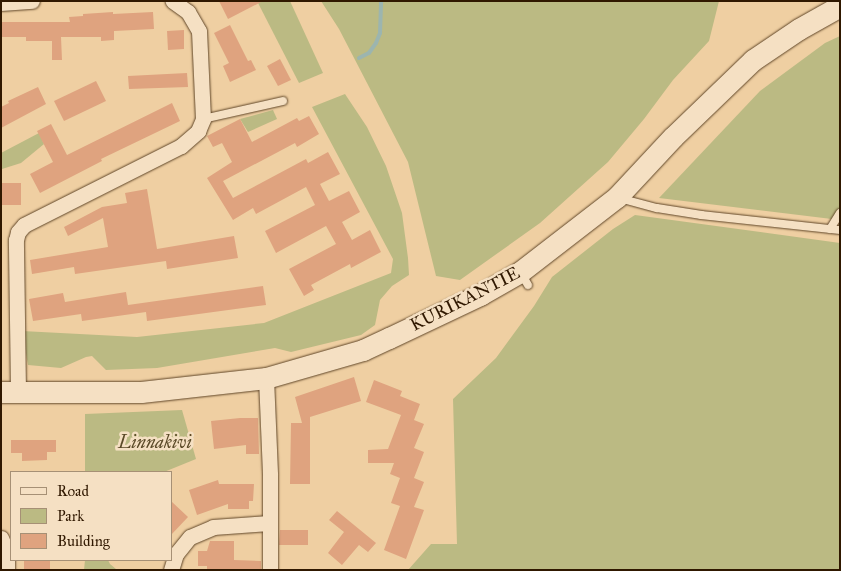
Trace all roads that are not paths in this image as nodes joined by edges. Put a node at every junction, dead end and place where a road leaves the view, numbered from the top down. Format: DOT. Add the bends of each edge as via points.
graph roads {
  1 [pos="32,1"];
  2 [pos="173,1"];
  3 [pos="1,3"];
  4 [pos="840,6"];
  5 [pos="283,101"];
  6 [pos="203,119"];
  7 [pos="617,197"];
  8 [pos="840,213"];
  9 [pos="830,229"];
  10 [pos="840,230"];
  11 [pos="266,378"];
  12 [pos="10,392"];
  13 [pos="269,523"];
  14 [pos="1,538"];
  15 [pos="7,570"];
  16 [pos="171,570"];
  17 [pos="270,570"];
  1 -- 3 [label="street"];
  2 -- 6 [label="street" via="188,12 199,31"];
  4 -- 7 [label="main road, KURIKANTIE" via="754,60 673,137"];
  5 -- 6 [label="lane"];
  6 -- 12 [label="street" via="198,131 181,146 24,225 18,232"];
  7 -- 9 [label="lane" via="701,215"];
  7 -- 11 [label="main road, KURIKANTIE" via="524,278 363,350"];
  8 -- 9 [label="lane"];
  9 -- 10 [label="lane"];
  11 -- 12 [label="main road, KURIKANTIE" via="141,392"];
  11 -- 13 [label="street"];
  13 -- 16 [label="street" via="213,527 190,537 176,554"];
  13 -- 17 [label="street"];
  14 -- 15 [label="street" via="7,552"];
}
